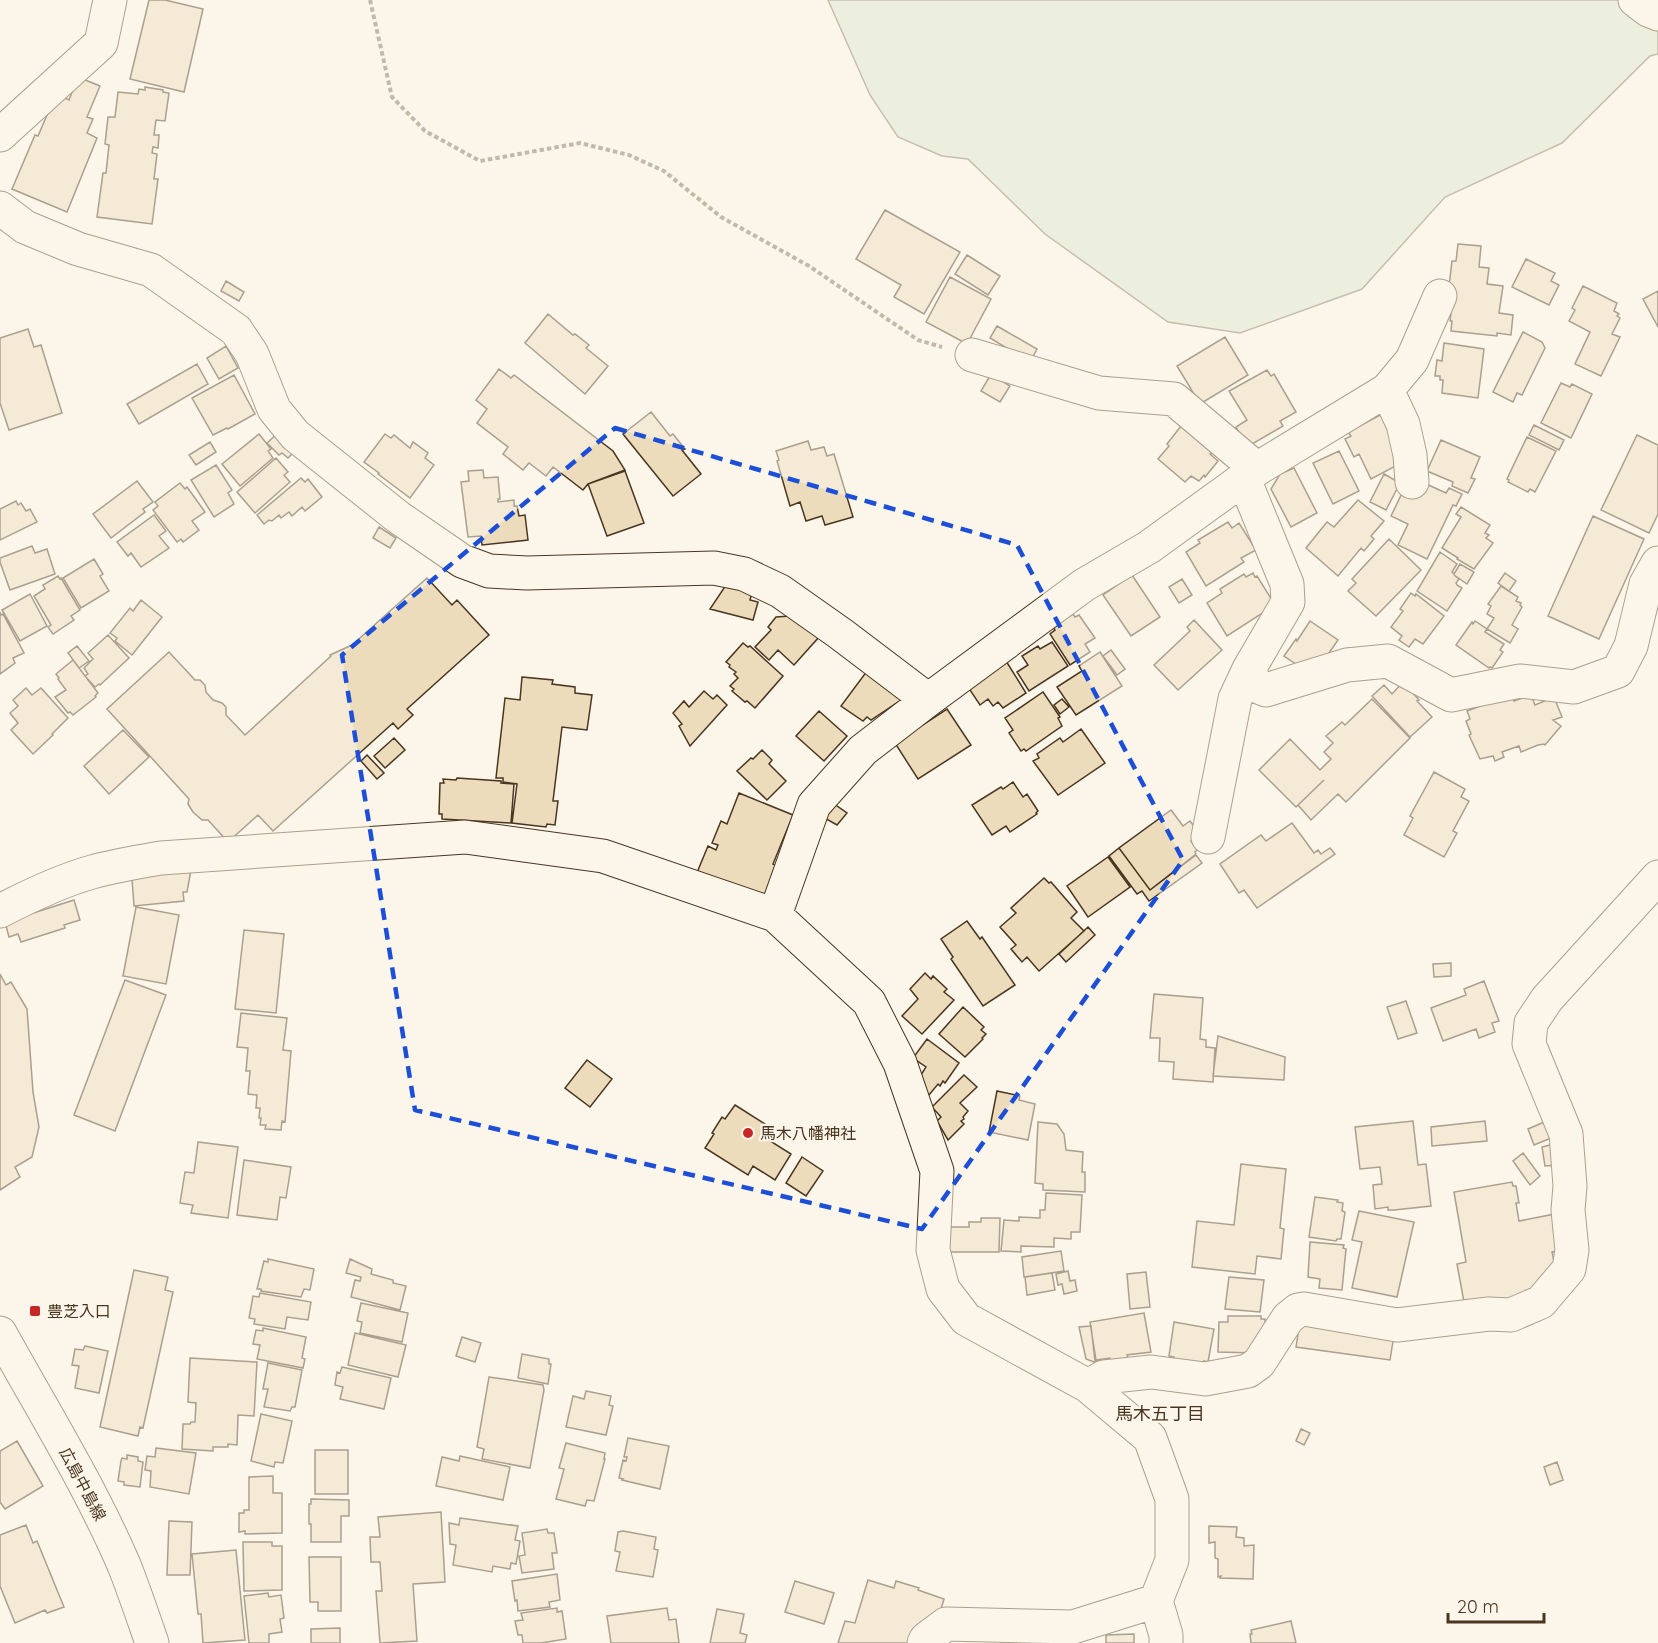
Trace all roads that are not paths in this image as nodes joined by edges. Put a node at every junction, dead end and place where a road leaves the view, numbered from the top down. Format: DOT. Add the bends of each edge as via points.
graph roads {
  1 [pos="110,0"];
  2 [pos="1635,0"];
  3 [pos="1658,14"];
  4 [pos="0,135"];
  5 [pos="0,207"];
  6 [pos="1440,296"];
  7 [pos="972,356"];
  8 [pos="1387,390"];
  9 [pos="1250,474"];
  10 [pos="1412,482"];
  11 [pos="1658,563"];
  12 [pos="1249,669"];
  13 [pos="928,700"];
  14 [pos="1208,837"];
  15 [pos="1658,877"];
  16 [pos="0,911"];
  17 [pos="774,915"];
  18 [pos="0,1333"];
  19 [pos="1088,1386"];
  20 [pos="1156,1601"];
  21 [pos="152,1643"];
  22 [pos="924,1643"];
  23 [pos="1166,1643"];
  1 -- 4 [label="street" via="101,43"];
  2 -- 3 [label="street"];
  5 -- 13 [label="street" via="26,227 78,249 151,270 236,330 252,354 274,409 295,435 398,517 462,561 489,571 527,573 714,568 744,574 780,591"];
  6 -- 8 [label="street" via="1412,360"];
  7 -- 9 [label="street" via="1099,393 1174,399"];
  8 -- 9 [label="street"];
  8 -- 10 [label="street" via="1403,424"];
  9 -- 12 [label="street" via="1287,584 1288,602"];
  9 -- 13 [label="street" via="1149,547 1084,585"];
  11 -- 12 [label="street" via="1646,584 1631,646 1618,671 1574,687 1520,681 1451,695 1388,660 1347,665 1266,690 1256,686"];
  12 -- 14 [label="street" via="1235,699"];
  13 -- 17 [label="street" via="863,750 814,805"];
  15 -- 19 [label="street" via="1546,999 1532,1023 1529,1044 1566,1134 1570,1186 1569,1269 1541,1302 1511,1315 1397,1325 1298,1310 1287,1318 1259,1363 1248,1371 1205,1379 1151,1372 1104,1377"];
  16 -- 17 [label="street" via="91,873 161,858 465,837 603,856"];
  17 -- 19 [label="street" via="870,1002 900,1064 937,1171 933,1250 943,1288 966,1319"];
  18 -- 21 [label="street, 広島中島線" via="104,1522"];
  19 -- 20 [label="street" via="1150,1438 1172,1498 1172,1560"];
  20 -- 22 [label="street" via="1073,1627 946,1624"];
  20 -- 23 [label="street"];
}
